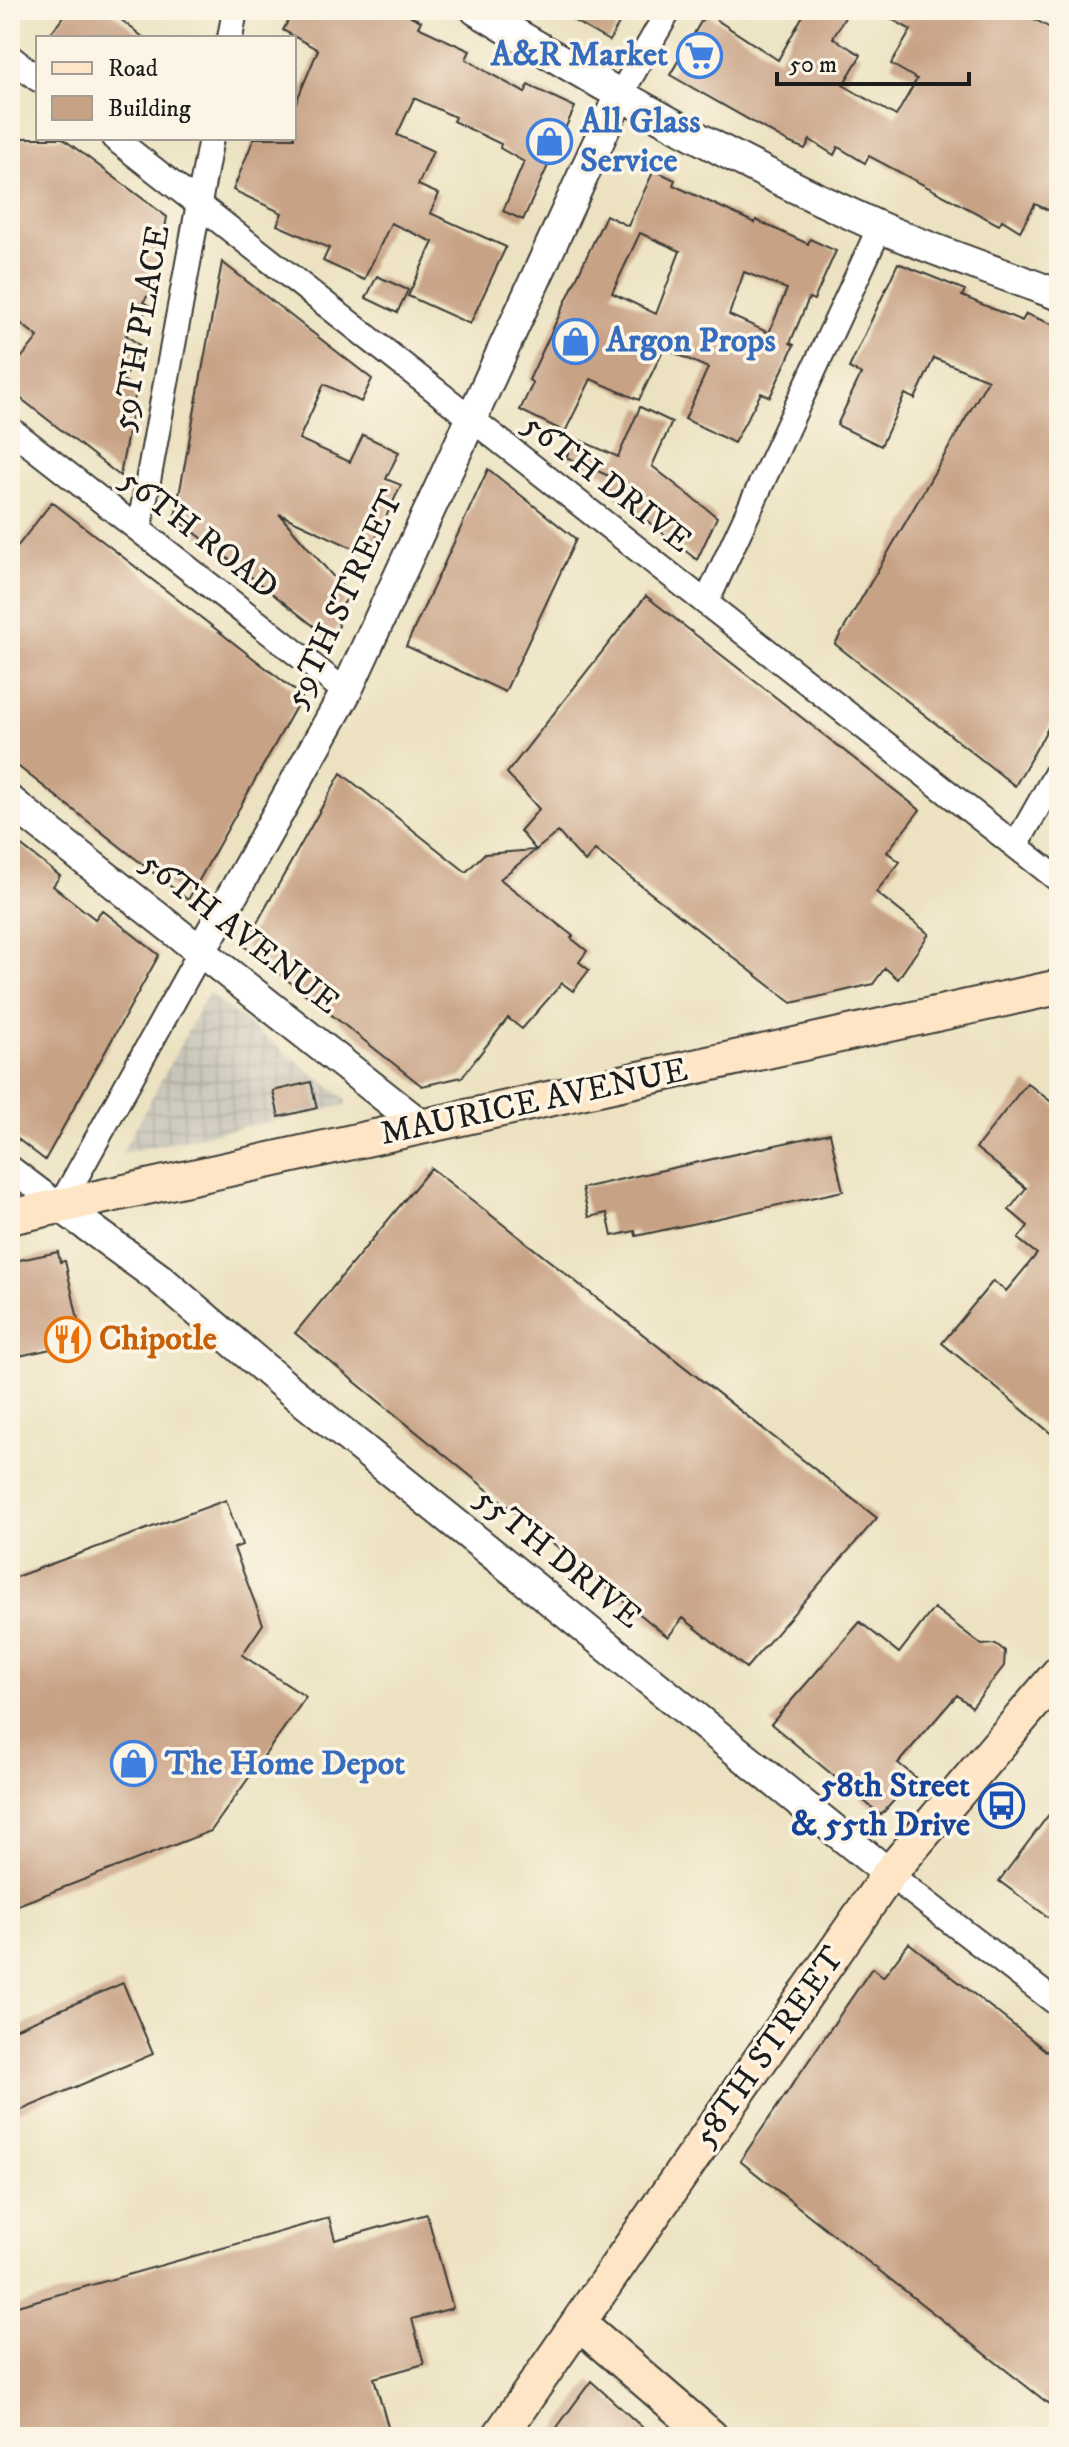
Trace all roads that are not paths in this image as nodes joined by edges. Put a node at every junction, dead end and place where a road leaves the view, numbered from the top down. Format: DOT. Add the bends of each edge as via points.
graph roads {
  1 [pos="235,10"];
  2 [pos="476,10"];
  3 [pos="669,10"];
  4 [pos="230,36"];
  5 [pos="10,57"];
  6 [pos="36,77"];
  7 [pos="619,97"];
  8 [pos="117,140"];
  9 [pos="211,140"];
  10 [pos="198,205"];
  11 [pos="880,227"];
  12 [pos="1059,295"];
  13 [pos="470,419"];
  14 [pos="10,429"];
  15 [pos="139,530"];
  16 [pos="706,603"];
  17 [pos="346,692"];
  18 [pos="1059,769"];
  19 [pos="10,801"];
  20 [pos="1016,845"];
  21 [pos="1059,880"];
  22 [pos="201,951"];
  23 [pos="1059,987"];
  24 [pos="422,1126"];
  25 [pos="10,1168"];
  26 [pos="60,1206"];
  27 [pos="10,1217"];
  28 [pos="1059,1673"];
  29 [pos="889,1874"];
  30 [pos="1059,2005"];
  31 [pos="580,2324"];
  32 [pos="499,2437"];
  33 [pos="711,2437"];
  1 -- 4 [label="street"];
  2 -- 7 [label="street"];
  3 -- 7 [label="street, 59TH STREET"];
  5 -- 6 [label="street"];
  7 -- 11 [label="street"];
  7 -- 13 [label="street, 59TH STREET"];
  8 -- 10 [label="street, 56TH DRIVE"];
  9 -- 10 [label="street, 59TH PLACE"];
  10 -- 13 [label="street, 56TH DRIVE"];
  10 -- 15 [label="street, 59TH PLACE"];
  11 -- 12 [label="street"];
  11 -- 16 [label="street"];
  13 -- 16 [label="street, 56TH DRIVE"];
  13 -- 17 [label="street, 59TH STREET"];
  14 -- 15 [label="street, 56TH ROAD"];
  15 -- 17 [label="street, 56TH ROAD"];
  16 -- 20 [label="street, 56TH DRIVE"];
  17 -- 22 [label="street, 59TH STREET"];
  18 -- 20 [label="street"];
  19 -- 22 [label="street, 56TH AVENUE"];
  20 -- 21 [label="street, 56TH DRIVE"];
  22 -- 24 [label="street, 56TH AVENUE"];
  22 -- 26 [label="street, 59TH STREET"];
  23 -- 24 [label="main road, MAURICE AVENUE"];
  24 -- 26 [label="main road, MAURICE AVENUE"];
  25 -- 26 [label="street, 55TH DRIVE"];
  26 -- 27 [label="main road, MAURICE AVENUE"];
  26 -- 29 [label="street, 55TH DRIVE" via="160,1279 297,1396"];
  28 -- 29 [label="main road, 58TH STREET"];
  29 -- 30 [label="street, 55TH DRIVE"];
  29 -- 31 [label="main road, 58TH STREET"];
  31 -- 32 [label="main road, 58TH STREET"];
  31 -- 33 [label="main road"];
}
